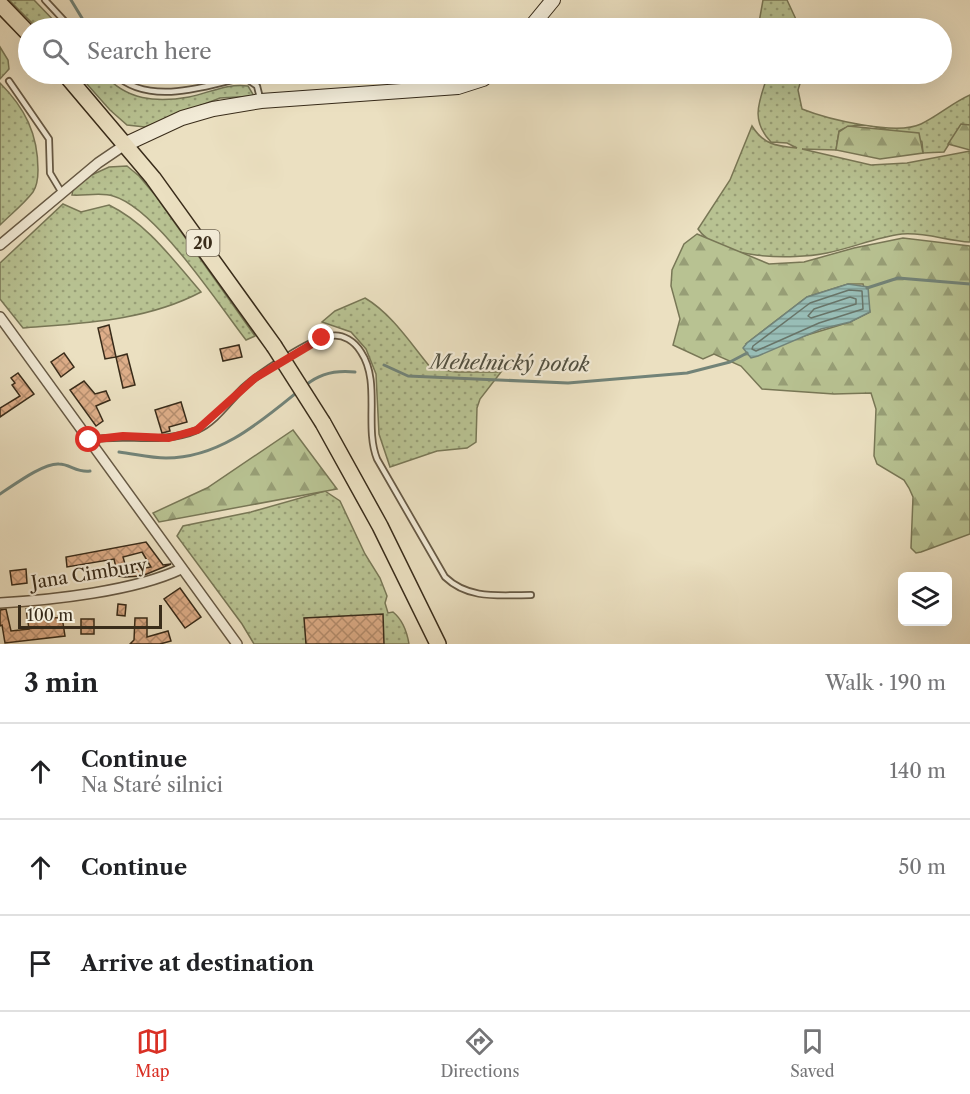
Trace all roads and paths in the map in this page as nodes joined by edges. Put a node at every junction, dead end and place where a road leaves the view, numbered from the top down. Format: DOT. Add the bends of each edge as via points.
graph roads {
  1 [pos="45,0"];
  2 [pos="553,0"];
  3 [pos="0,4"];
  4 [pos="62,18"];
  5 [pos="538,18"];
  6 [pos="18,23"];
  7 [pos="9,81"];
  8 [pos="74,84"];
  9 [pos="125,84"];
  10 [pos="206,84"];
  11 [pos="254,84"];
  12 [pos="467,84"];
  13 [pos="261,101"];
  14 [pos="126,144"];
  15 [pos="62,193"];
  16 [pos="0,245"];
  17 [pos="0,316"];
  18 [pos="89,440"];
  19 [pos="182,570"];
  20 [pos="531,595"];
  21 [pos="0,603"];
  22 [pos="237,644"];
  23 [pos="438,644"];
  1 -- 4 [label="lane"];
  2 -- 5 [label="street"];
  3 -- 6 [label="main road"];
  7 -- 15 [label="lane" via="49,139 50,173"];
  8 -- 14 [label="main road, 20"];
  9 -- 10 [label="lane" via="162,92"];
  11 -- 13 [label="lane"];
  12 -- 13 [label="street"];
  13 -- 14 [label="street" via="182,118"];
  14 -- 15 [label="street"];
  14 -- 23 [label="main road, 20, bridge" via="191,227 323,423 388,541"];
  15 -- 16 [label="street"];
  17 -- 18 [label="street"];
  18 -- 19 [label="street"];
  18 -- 20 [label="lane" via="123,436 169,438 197,430 266,370 330,336 342,337 353,342 368,367 376,459 439,569 451,583 473,594"];
  19 -- 21 [label="street, Jana Cimbury" via="160,579 40,601"];
  19 -- 22 [label="street"];
}
